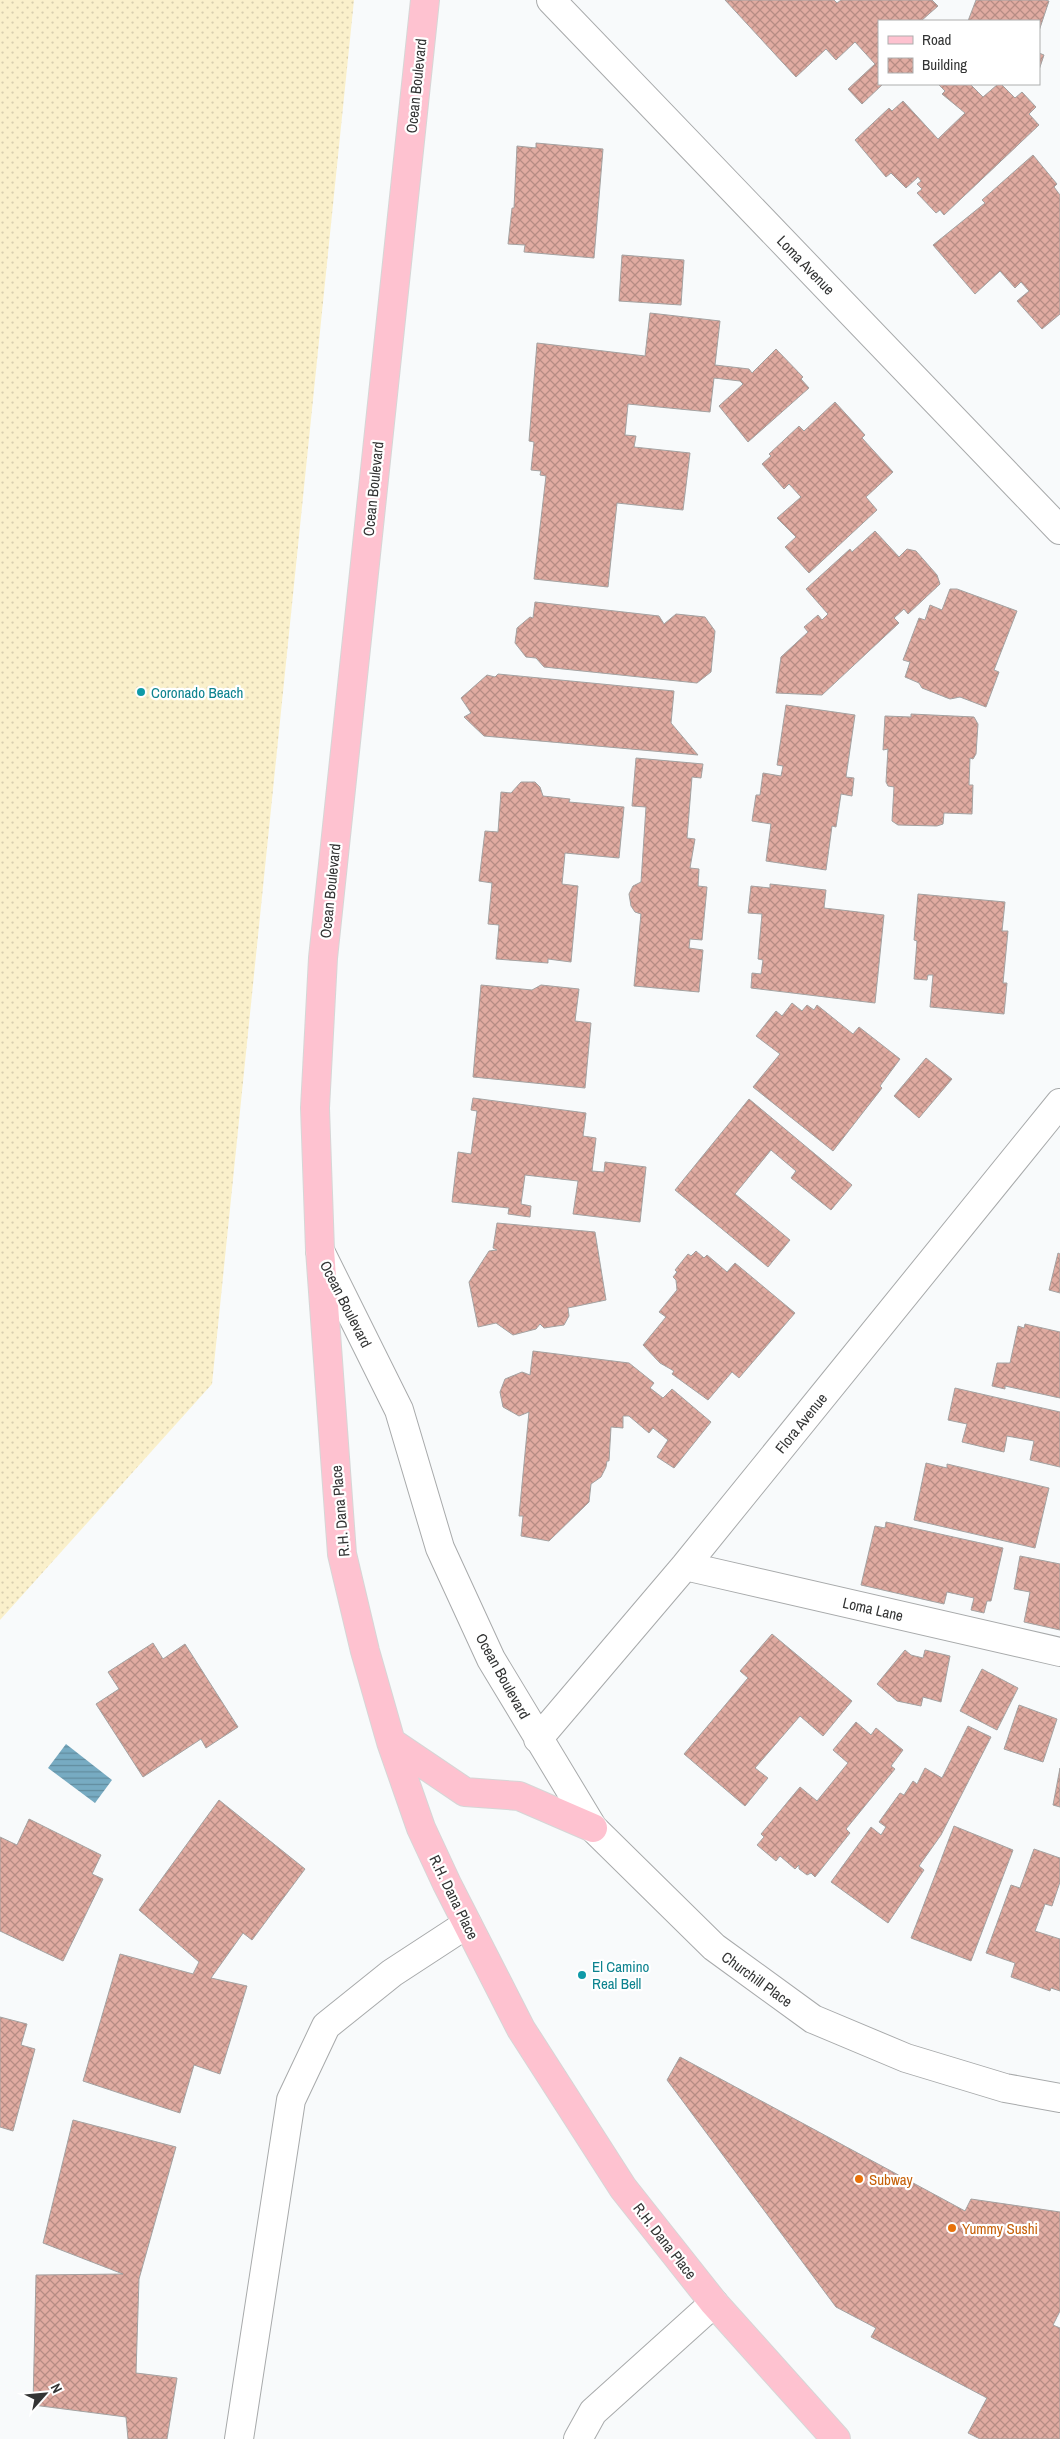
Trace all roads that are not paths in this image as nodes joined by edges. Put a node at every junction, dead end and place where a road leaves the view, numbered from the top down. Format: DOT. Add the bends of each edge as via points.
graph roads {
  1 [pos="425,0"];
  2 [pos="551,0"];
  3 [pos="1060,530"];
  4 [pos="1060,1102"];
  5 [pos="320,1250"];
  6 [pos="685,1566"];
  7 [pos="1060,1652"];
  8 [pos="538,1739"];
  9 [pos="391,1742"];
  10 [pos="593,1828"];
  11 [pos="467,1924"];
  12 [pos="1060,2098"];
  13 [pos="714,2303"];
  14 [pos="239,2439"];
  15 [pos="578,2439"];
  16 [pos="836,2439"];
  1 -- 5 [label="main road, Ocean Boulevard" via="323,958 315,1108"];
  2 -- 3 [label="street, Loma Avenue"];
  4 -- 6 [label="street, Flora Avenue"];
  5 -- 8 [label="street, Ocean Boulevard" via="399,1410 440,1548 491,1660"];
  5 -- 9 [label="main road, R.H. Dana Place" via="342,1554"];
  6 -- 7 [label="street, Loma Lane"];
  6 -- 8 [label="street, Flora Avenue"];
  8 -- 10 [label="street, Churchill Place"];
  9 -- 10 [label="main road" via="465,1792 518,1796"];
  9 -- 11 [label="main road, R.H. Dana Place" via="421,1828"];
  10 -- 12 [label="street, Churchill Place" via="714,1948 813,2019 906,2058 1005,2088"];
  11 -- 13 [label="main road, R.H. Dana Place" via="521,2029 623,2188"];
  11 -- 14 [label="street" via="392,1973 326,2026 291,2100"];
  13 -- 15 [label="street" via="593,2412"];
  13 -- 16 [label="main road, R.H. Dana Place"];
}
